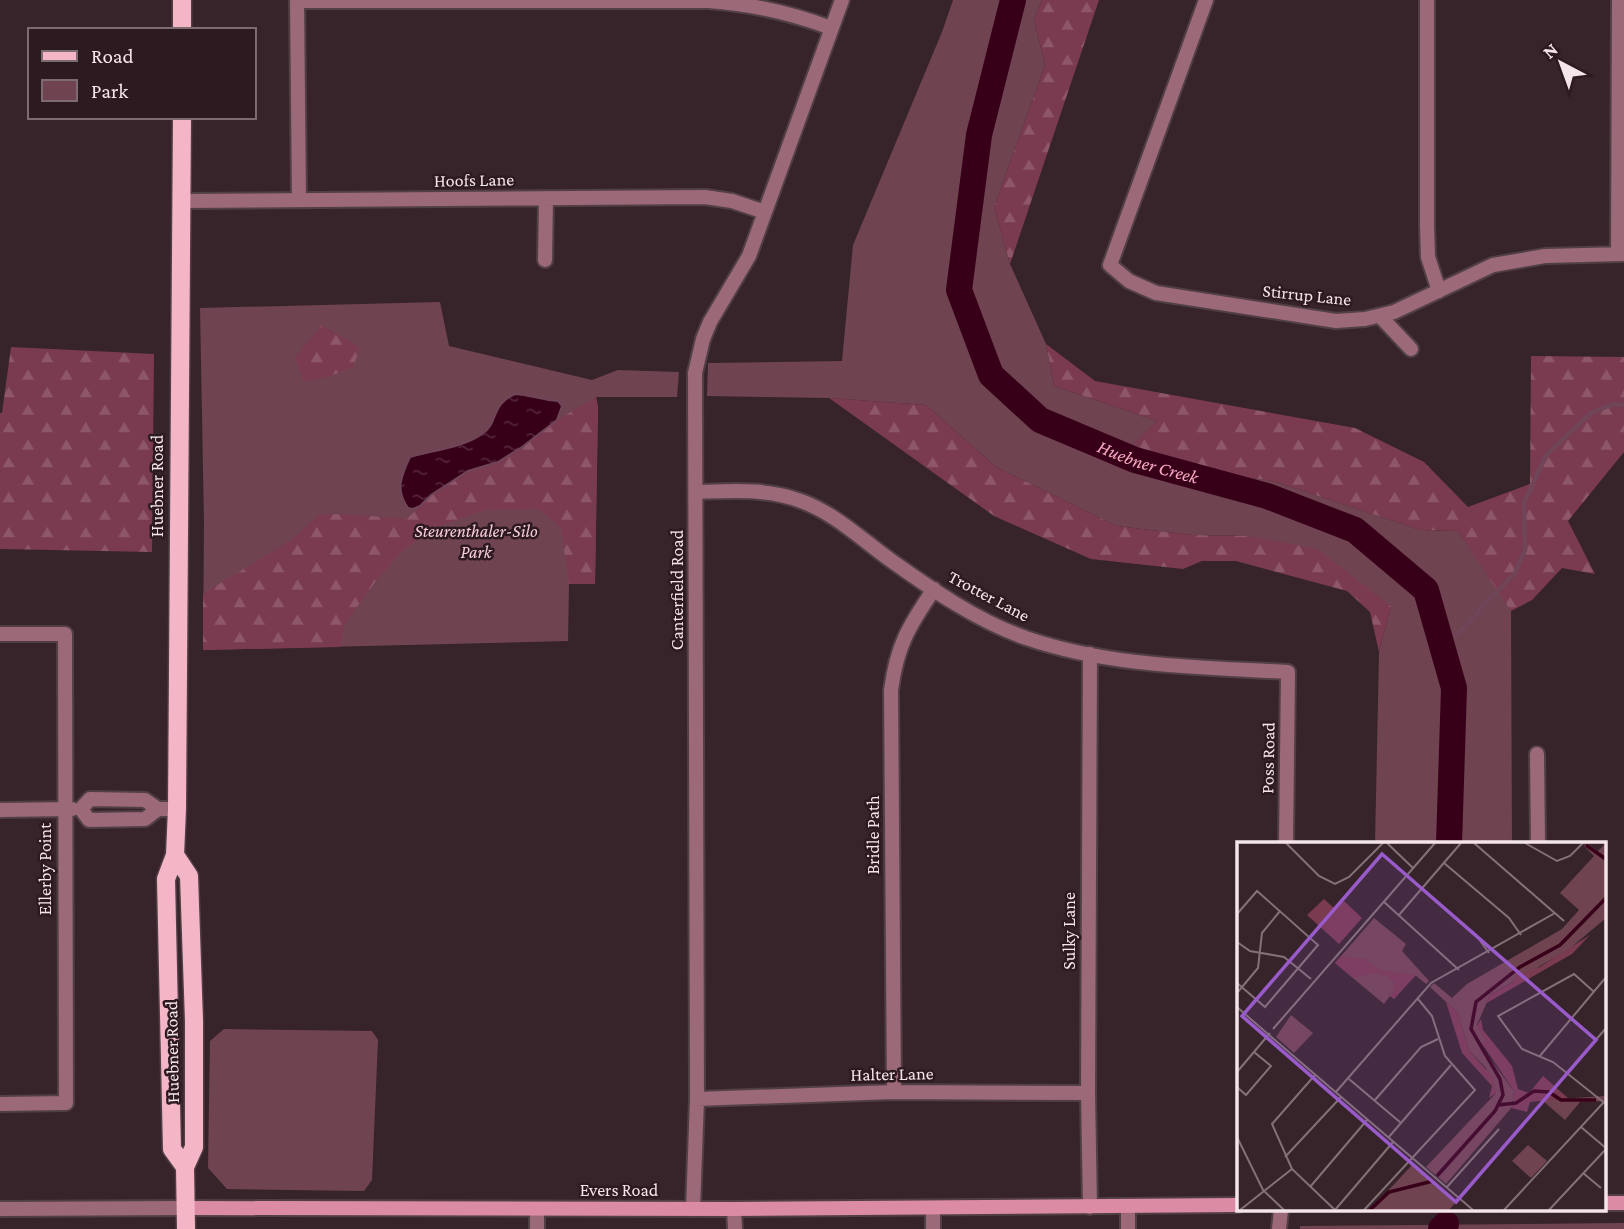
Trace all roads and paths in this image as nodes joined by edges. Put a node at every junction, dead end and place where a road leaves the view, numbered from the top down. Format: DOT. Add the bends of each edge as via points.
graph roads {
  1 [pos="182,0"];
  2 [pos="842,0"];
  3 [pos="1206,0"];
  4 [pos="1427,0"];
  5 [pos="1619,0"];
  6 [pos="297,1"];
  7 [pos="182,28"];
  8 [pos="831,28"];
  9 [pos="182,119"];
  10 [pos="546,198"];
  11 [pos="299,200"];
  12 [pos="181,201"];
  13 [pos="765,212"];
  14 [pos="1621,254"];
  15 [pos="545,260"];
  16 [pos="1439,291"];
  17 [pos="1380,316"];
  18 [pos="1411,349"];
  19 [pos="696,492"];
  20 [pos="934,589"];
  21 [pos="0,634"];
  22 [pos="1090,654"];
  23 [pos="1289,672"];
  24 [pos="1537,754"];
  25 [pos="64,809"];
  26 [pos="81,809"];
  27 [pos="159,809"];
  28 [pos="177,809"];
  29 [pos="0,810"];
  30 [pos="1286,842"];
  31 [pos="1538,842"];
  32 [pos="175,855"];
  33 [pos="894,1092"];
  34 [pos="1088,1093"];
  35 [pos="697,1099"];
  36 [pos="0,1104"];
  37 [pos="185,1167"];
  38 [pos="1606,1203"];
  39 [pos="1624,1203"];
  40 [pos="1237,1205"];
  41 [pos="1128,1206"];
  42 [pos="1090,1207"];
  43 [pos="186,1208"];
  44 [pos="0,1209"];
  45 [pos="537,1209"];
  46 [pos="693,1209"];
  47 [pos="734,1209"];
  48 [pos="933,1209"];
  49 [pos="187,1229"];
  50 [pos="537,1229"];
  51 [pos="734,1229"];
  52 [pos="933,1229"];
  53 [pos="1129,1229"];
  1 -- 7 [label="main road"];
  2 -- 8 [label="street, Canterfield Road"];
  3 -- 17 [label="street, Stirrup Lane" via="1110,265 1129,281 1156,293 1321,320"];
  4 -- 16 [label="street" via="1427,226 1429,257"];
  5 -- 14 [label="street"];
  6 -- 8 [label="street" via="719,2 764,7"];
  6 -- 11 [label="street"];
  8 -- 13 [label="street, Canterfield Road"];
  9 -- 12 [label="main road, Huebner Road"];
  10 -- 11 [label="street, Hoofs Lane"];
  10 -- 13 [label="street, Hoofs Lane" via="705,197"];
  10 -- 15 [label="street"];
  11 -- 12 [label="street, Hoofs Lane"];
  12 -- 28 [label="main road, Huebner Road"];
  13 -- 19 [label="street, Canterfield Road" via="749,256 710,322 698,356 693,391"];
  14 -- 16 [label="street, Stirrup Lane" via="1519,259 1493,265"];
  16 -- 17 [label="street, Stirrup Lane"];
  17 -- 18 [label="street"];
  19 -- 20 [label="street, Trotter Lane" via="752,491 798,500 824,511"];
  19 -- 35 [label="street, Canterfield Road"];
  20 -- 22 [label="street, Trotter Lane" via="977,616 1026,638"];
  20 -- 33 [label="street, Bridle Path" via="905,634 891,690"];
  21 -- 25 [label="street, Ellerby Point" via="65,634"];
  22 -- 23 [label="street, Trotter Lane" via="1148,664"];
  22 -- 34 [label="street, Sulky Lane"];
  23 -- 30 [label="street, Poss Road"];
  24 -- 31 [label="street"];
  25 -- 26 [label="street"];
  25 -- 29 [label="street"];
  25 -- 36 [label="street, Ellerby Point" via="66,1103"];
  26 -- 27 [label="street" via="90,799 145,800"];
  26 -- 27 [label="street" via="89,820 145,819"];
  27 -- 28 [label="street"];
  28 -- 32 [label="main road, Huebner Road"];
  32 -- 37 [label="main road, Huebner Road" via="166,879 172,1149"];
  32 -- 37 [label="main road, Huebner Road" via="189,876 194,1008 194,1147"];
  33 -- 34 [label="street, Halter Lane"];
  33 -- 35 [label="street, Halter Lane"];
  34 -- 42 [label="street, Sulky Lane"];
  35 -- 46 [label="street, Canterfield Road"];
  37 -- 43 [label="main road, Huebner Road"];
  38 -- 39 [label="main road"];
  40 -- 41 [label="main road, Evers Road"];
  41 -- 42 [label="main road, Evers Road"];
  41 -- 53 [label="street"];
  42 -- 48 [label="main road, Evers Road"];
  43 -- 44 [label="street, Evers Road"];
  43 -- 45 [label="main road, Evers Road"];
  43 -- 49 [label="main road, Huebner Road"];
  45 -- 46 [label="main road, Evers Road"];
  45 -- 50 [label="street"];
  46 -- 47 [label="main road, Evers Road"];
  47 -- 48 [label="main road, Evers Road"];
  47 -- 51 [label="street"];
  48 -- 52 [label="street"];
}
